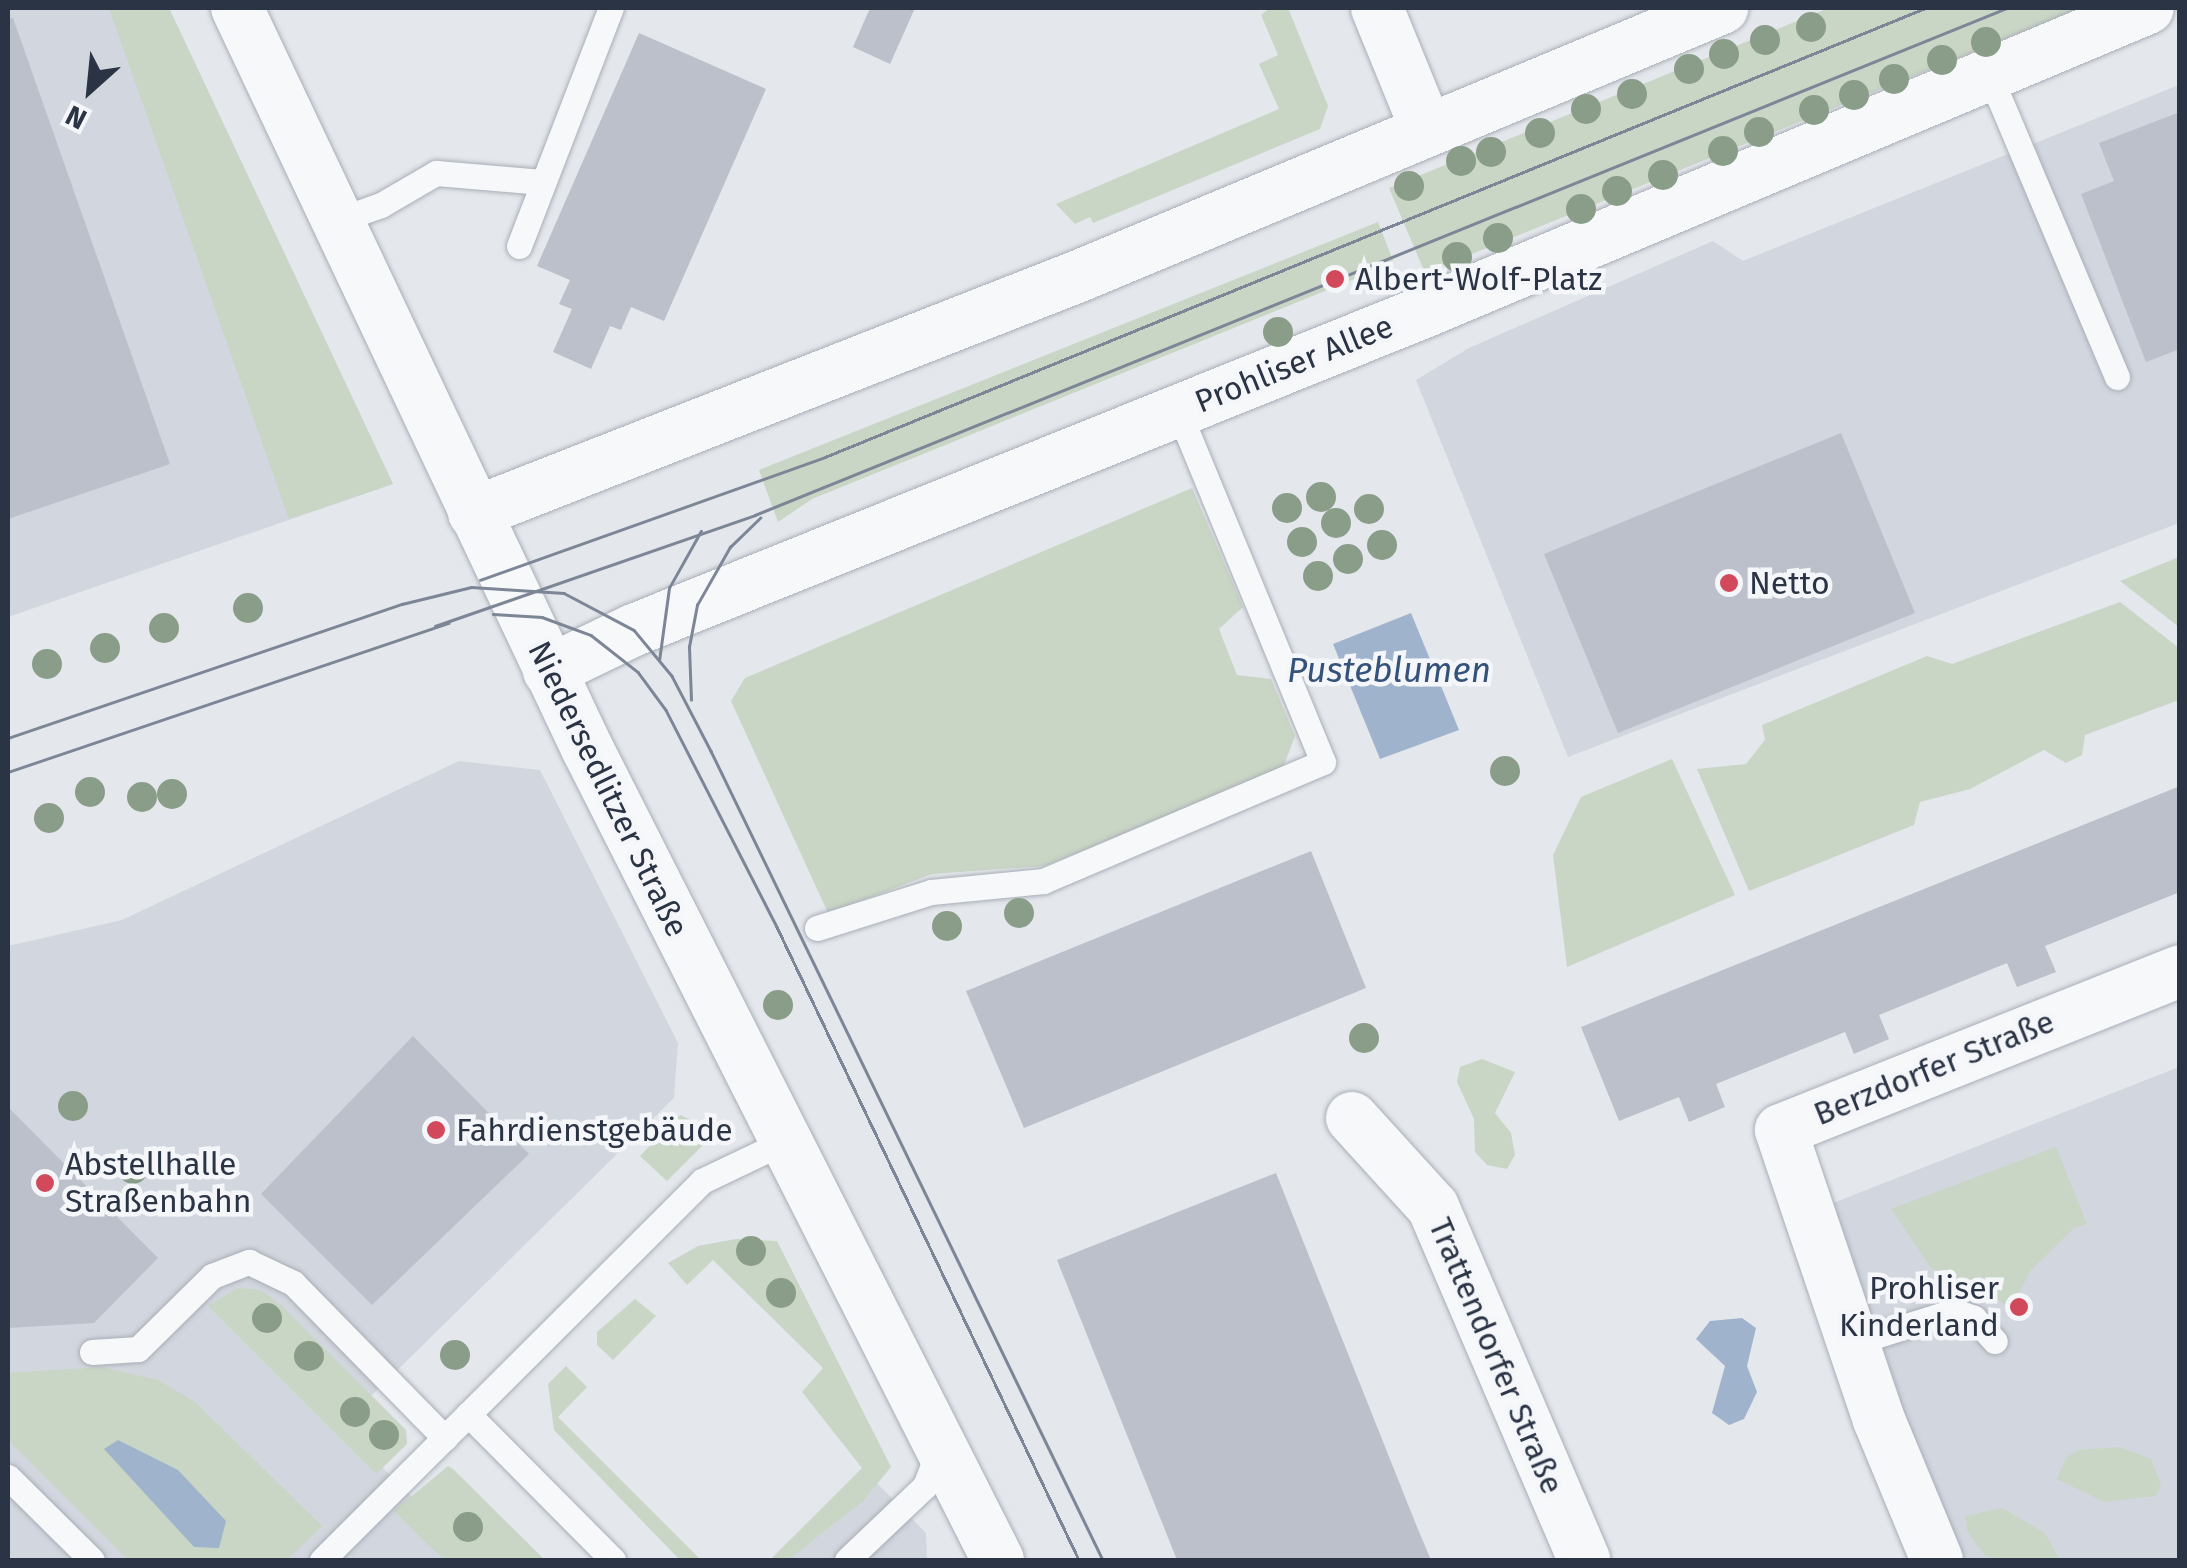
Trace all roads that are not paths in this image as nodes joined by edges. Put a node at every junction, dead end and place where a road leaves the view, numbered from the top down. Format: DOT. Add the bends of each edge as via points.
graph roads {
  1 [pos="236,8"];
  2 [pos="611,8"];
  3 [pos="1377,8"];
  4 [pos="1722,8"];
  5 [pos="2148,8"];
  6 [pos="1989,74"];
  7 [pos="1426,128"];
  8 [pos="544,182"];
  9 [pos="336,222"];
  10 [pos="519,246"];
  11 [pos="2118,377"];
  12 [pos="1178,410"];
  13 [pos="474,513"];
  14 [pos="549,671"];
  15 [pos="817,928"];
  16 [pos="2180,971"];
  17 [pos="1352,1118"];
  18 [pos="786,1141"];
  19 [pos="1995,1340"];
  20 [pos="1853,1343"];
  21 [pos="92,1352"];
  22 [pos="468,1414"];
  23 [pos="445,1438"];
  24 [pos="936,1438"];
  25 [pos="8,1477"];
  26 [pos="92,1560"];
  27 [pos="322,1560"];
  28 [pos="613,1560"];
  29 [pos="846,1560"];
  30 [pos="998,1560"];
  31 [pos="1584,1560"];
  32 [pos="1936,1560"];
  1 -- 9 [label="street, Niedersedlitzer Straße"];
  2 -- 8 [label="lane"];
  3 -- 7 [label="street"];
  4 -- 7 [label="street"];
  5 -- 6 [label="street, Prohliser Allee"];
  6 -- 11 [label="lane"];
  6 -- 12 [label="street, Prohliser Allee"];
  7 -- 13 [label="street" via="1079,276"];
  8 -- 9 [label="lane" via="436,173"];
  8 -- 10 [label="lane"];
  9 -- 13 [label="street, Niedersedlitzer Straße"];
  12 -- 14 [label="street, Prohliser Allee" via="634,630"];
  12 -- 15 [label="lane" via="1323,762 1043,881 932,892"];
  13 -- 14 [label="street, Niedersedlitzer Straße"];
  14 -- 18 [label="street, Niedersedlitzer Straße"];
  16 -- 20 [label="street, Berzdorfer Straße" via="1781,1130"];
  17 -- 31 [label="street, Trattendorfer Straße" via="1433,1207"];
  18 -- 22 [label="lane" via="702,1182"];
  18 -- 24 [label="street, Niedersedlitzer Straße"];
  19 -- 20 [label="lane" via="1974,1318 1954,1312"];
  20 -- 32 [label="street, Berzdorfer Straße"];
  21 -- 23 [label="lane" via="138,1350 212,1276 249,1262 292,1283"];
  22 -- 23 [label="lane"];
  22 -- 28 [label="lane"];
  23 -- 27 [label="lane"];
  24 -- 29 [label="lane" via="938,1456 925,1486"];
  24 -- 30 [label="street, Niedersedlitzer Straße"];
  25 -- 26 [label="lane"];
}
